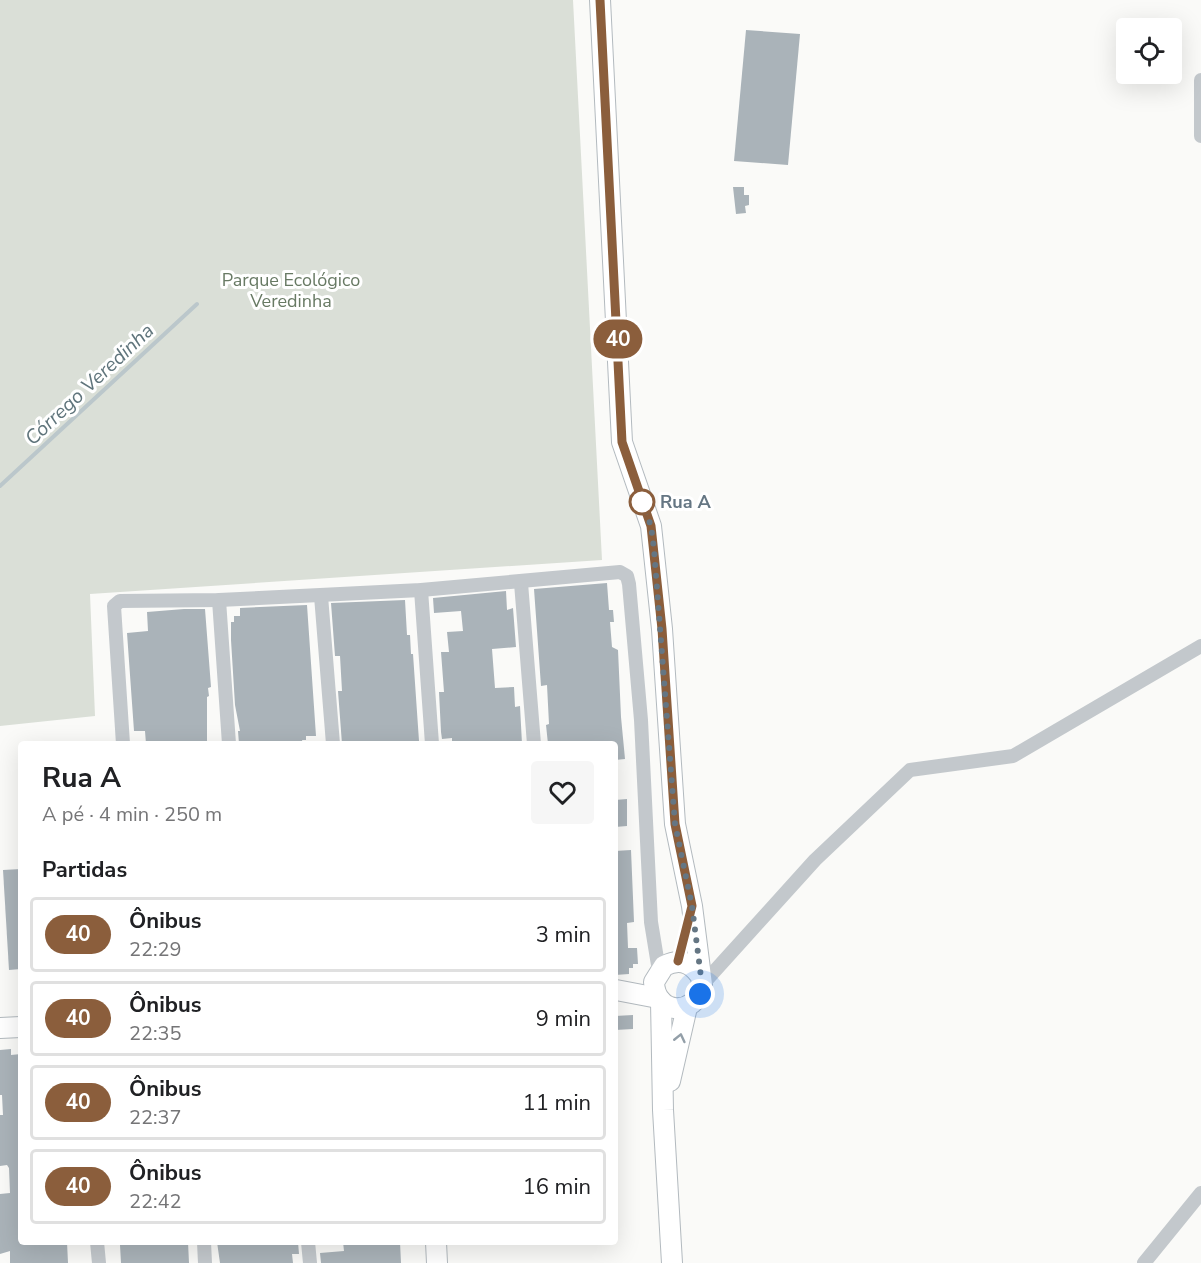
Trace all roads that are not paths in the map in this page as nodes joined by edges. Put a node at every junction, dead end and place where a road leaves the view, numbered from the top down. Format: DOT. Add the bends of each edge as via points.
graph roads {
  1 [pos="600,0"];
  2 [pos="1201,80"];
  3 [pos="1201,136"];
  4 [pos="521,583"];
  5 [pos="421,590"];
  6 [pos="321,596"];
  7 [pos="219,600"];
  8 [pos="1201,646"];
  9 [pos="123,741"];
  10 [pos="229,741"];
  11 [pos="333,741"];
  12 [pos="432,741"];
  13 [pos="534,741"];
  14 [pos="692,906"];
  15 [pos="663,979"];
  16 [pos="700,979"];
  17 [pos="618,989"];
  18 [pos="687,1007"];
  19 [pos="18,1027"];
  20 [pos="0,1028"];
  21 [pos="663,1110"];
  22 [pos="1201,1193"];
  23 [pos="98,1245"];
  24 [pos="204,1245"];
  25 [pos="308,1245"];
  26 [pos="436,1245"];
  27 [pos="99,1263"];
  28 [pos="205,1263"];
  29 [pos="310,1263"];
  30 [pos="437,1263"];
  31 [pos="672,1263"];
  32 [pos="1144,1263"];
  1 -- 14 [label="street" via="622,442 651,526 675,824"];
  2 -- 3 [label="street"];
  4 -- 5 [label="street"];
  4 -- 13 [label="street"];
  4 -- 15 [label="street" via="620,572 627,576 641,720 651,922"];
  5 -- 6 [label="street"];
  5 -- 12 [label="street"];
  6 -- 7 [label="street"];
  6 -- 11 [label="street"];
  7 -- 9 [label="street" via="120,601 114,606"];
  7 -- 10 [label="street"];
  8 -- 16 [label="street" via="1013,756 910,770"];
  14 -- 15 [label="street"];
  14 -- 16 [label="street"];
  15 -- 16 [label="street" via="686,963"];
  15 -- 17 [label="street"];
  15 -- 18 [label="street" via="668,1007"];
  15 -- 21 [label="street"];
  16 -- 18 [label="street" via="700,994"];
  21 -- 18 [label="street, one-way"];
  19 -- 20 [label="street"];
  21 -- 31 [label="street"];
  22 -- 32 [label="street"];
  23 -- 27 [label="street"];
  24 -- 28 [label="street"];
  25 -- 29 [label="street"];
  26 -- 30 [label="street"];
}
